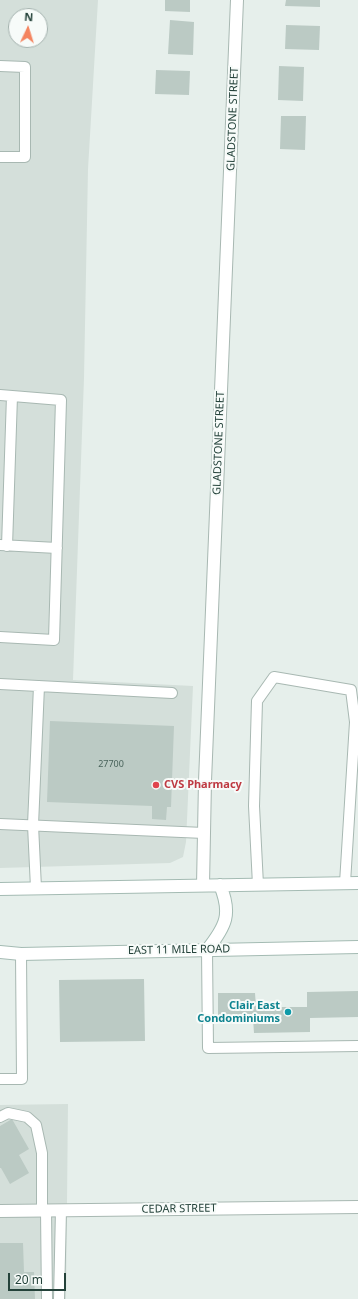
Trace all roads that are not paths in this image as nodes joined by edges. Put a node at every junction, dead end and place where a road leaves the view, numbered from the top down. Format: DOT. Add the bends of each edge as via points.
graph roads {
  1 [pos="237,0"];
  2 [pos="0,66"];
  3 [pos="0,157"];
  4 [pos="0,395"];
  5 [pos="12,396"];
  6 [pos="3,545"];
  7 [pos="57,548"];
  8 [pos="0,637"];
  9 [pos="0,684"];
  10 [pos="39,686"];
  11 [pos="172,693"];
  12 [pos="0,824"];
  13 [pos="33,825"];
  14 [pos="204,834"];
  15 [pos="358,883"];
  16 [pos="258,884"];
  17 [pos="345,884"];
  18 [pos="203,885"];
  19 [pos="220,885"];
  20 [pos="36,888"];
  21 [pos="2,891"];
  22 [pos="358,946"];
  23 [pos="207,950"];
  24 [pos="0,952"];
  25 [pos="21,954"];
  26 [pos="358,1046"];
  27 [pos="0,1079"];
  28 [pos="0,1117"];
  29 [pos="358,1207"];
  30 [pos="44,1210"];
  31 [pos="61,1210"];
  32 [pos="0,1211"];
  33 [pos="47,1299"];
  34 [pos="59,1299"];
  1 -- 14 [label="street, GLADSTONE STREET"];
  2 -- 3 [label="lane" via="25,67 26,158"];
  4 -- 5 [label="lane"];
  5 -- 6 [label="lane"];
  5 -- 7 [label="lane" via="61,400"];
  6 -- 7 [label="lane"];
  7 -- 8 [label="lane" via="54,640"];
  9 -- 10 [label="lane"];
  10 -- 11 [label="lane"];
  10 -- 13 [label="lane"];
  12 -- 13 [label="lane"];
  13 -- 14 [label="lane"];
  13 -- 20 [label="lane"];
  14 -- 18 [label="street, GLADSTONE STREET"];
  15 -- 17 [label="street"];
  16 -- 17 [label="street"];
  16 -- 17 [label="lane" via="254,806 257,701 274,677 350,690 355,722"];
  16 -- 19 [label="street"];
  18 -- 19 [label="street"];
  18 -- 20 [label="street"];
  19 -- 23 [label="street" via="226,899 227,911 224,925"];
  20 -- 21 [label="street"];
  22 -- 23 [label="street, EAST 11 MILE ROAD"];
  23 -- 25 [label="street, EAST 11 MILE ROAD"];
  23 -- 26 [label="lane" via="208,1048"];
  24 -- 25 [label="street, EAST 11 MILE ROAD"];
  25 -- 27 [label="lane" via="22,1079"];
  28 -- 30 [label="lane" via="8,1113 27,1117 36,1125 42,1153"];
  29 -- 31 [label="street, CEDAR STREET"];
  30 -- 31 [label="street, CEDAR STREET"];
  30 -- 32 [label="street, CEDAR STREET"];
  30 -- 33 [label="lane"];
  31 -- 34 [label="lane"];
}
